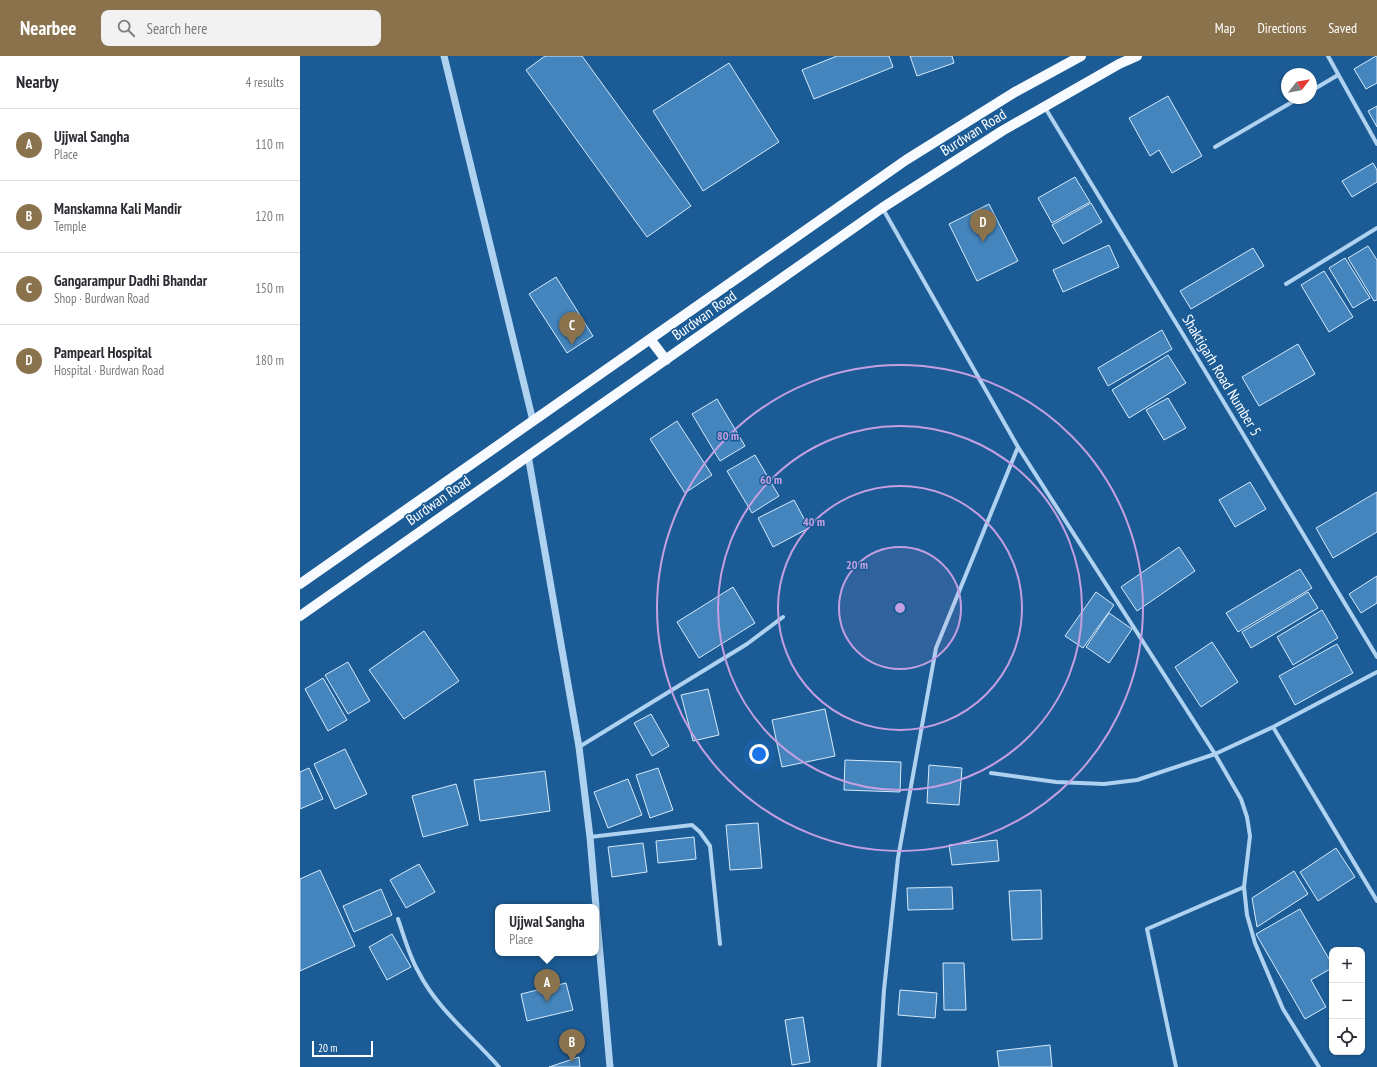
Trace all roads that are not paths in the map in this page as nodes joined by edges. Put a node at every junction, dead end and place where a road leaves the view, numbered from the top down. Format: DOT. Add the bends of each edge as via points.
graph roads {
  1 [pos="444,56"];
  2 [pos="1081,56"];
  3 [pos="1136,56"];
  4 [pos="1328,56"];
  5 [pos="1338,75"];
  6 [pos="1317,87"];
  7 [pos="1289,104"];
  8 [pos="1044,106"];
  9 [pos="1377,144"];
  10 [pos="1215,148"];
  11 [pos="882,208"];
  12 [pos="1377,228"];
  13 [pos="1286,284"];
  14 [pos="650,339"];
  15 [pos="666,360"];
  16 [pos="533,421"];
  17 [pos="1018,447"];
  18 [pos="528,455"];
  19 [pos="300,584"];
  20 [pos="300,616"];
  21 [pos="782,617"];
  22 [pos="1377,657"];
  23 [pos="1377,672"];
  24 [pos="1273,727"];
  25 [pos="579,747"];
  26 [pos="1215,754"];
  27 [pos="991,773"];
  28 [pos="590,837"];
  29 [pos="1244,887"];
  30 [pos="1377,901"];
  31 [pos="596,904"];
  32 [pos="398,919"];
  33 [pos="599,942"];
  34 [pos="720,944"];
  35 [pos="499,1067"];
  36 [pos="610,1067"];
  37 [pos="879,1067"];
  38 [pos="1176,1067"];
  39 [pos="1318,1067"];
  1 -- 16 [label="street"];
  2 -- 14 [label="main road, Burdwan Road" via="1015,92 906,160"];
  3 -- 8 [label="main road, Burdwan Road"];
  4 -- 5 [label="street"];
  5 -- 6 [label="street"];
  5 -- 9 [label="street"];
  7 -- 10 [label="street"];
  8 -- 11 [label="main road, Burdwan Road"];
  8 -- 22 [label="street, Shaktigarh Road Number 5"];
  11 -- 15 [label="main road, Burdwan Road"];
  11 -- 17 [label="street"];
  12 -- 13 [label="street"];
  14 -- 15 [label="main road"];
  14 -- 16 [label="main road, Burdwan Road"];
  15 -- 18 [label="main road, Burdwan Road"];
  16 -- 19 [label="main road, Burdwan Road"];
  17 -- 26 [label="street"];
  17 -- 37 [label="street" via="936,648 898,858"];
  18 -- 20 [label="main road, Burdwan Road"];
  18 -- 25 [label="street"];
  21 -- 25 [label="street" via="747,644"];
  23 -- 24 [label="street"];
  24 -- 26 [label="street"];
  24 -- 30 [label="street"];
  25 -- 28 [label="street"];
  26 -- 27 [label="street" via="1137,780 1104,784 1056,782"];
  26 -- 29 [label="street" via="1241,799 1247,817 1250,836"];
  28 -- 31 [label="street"];
  28 -- 34 [label="street" via="692,825 710,846"];
  29 -- 38 [label="street" via="1147,929"];
  29 -- 39 [label="street" via="1247,916 1255,943 1283,1008"];
  32 -- 35 [label="street" via="418,971 437,1000"];
  33 -- 36 [label="street"];
}
